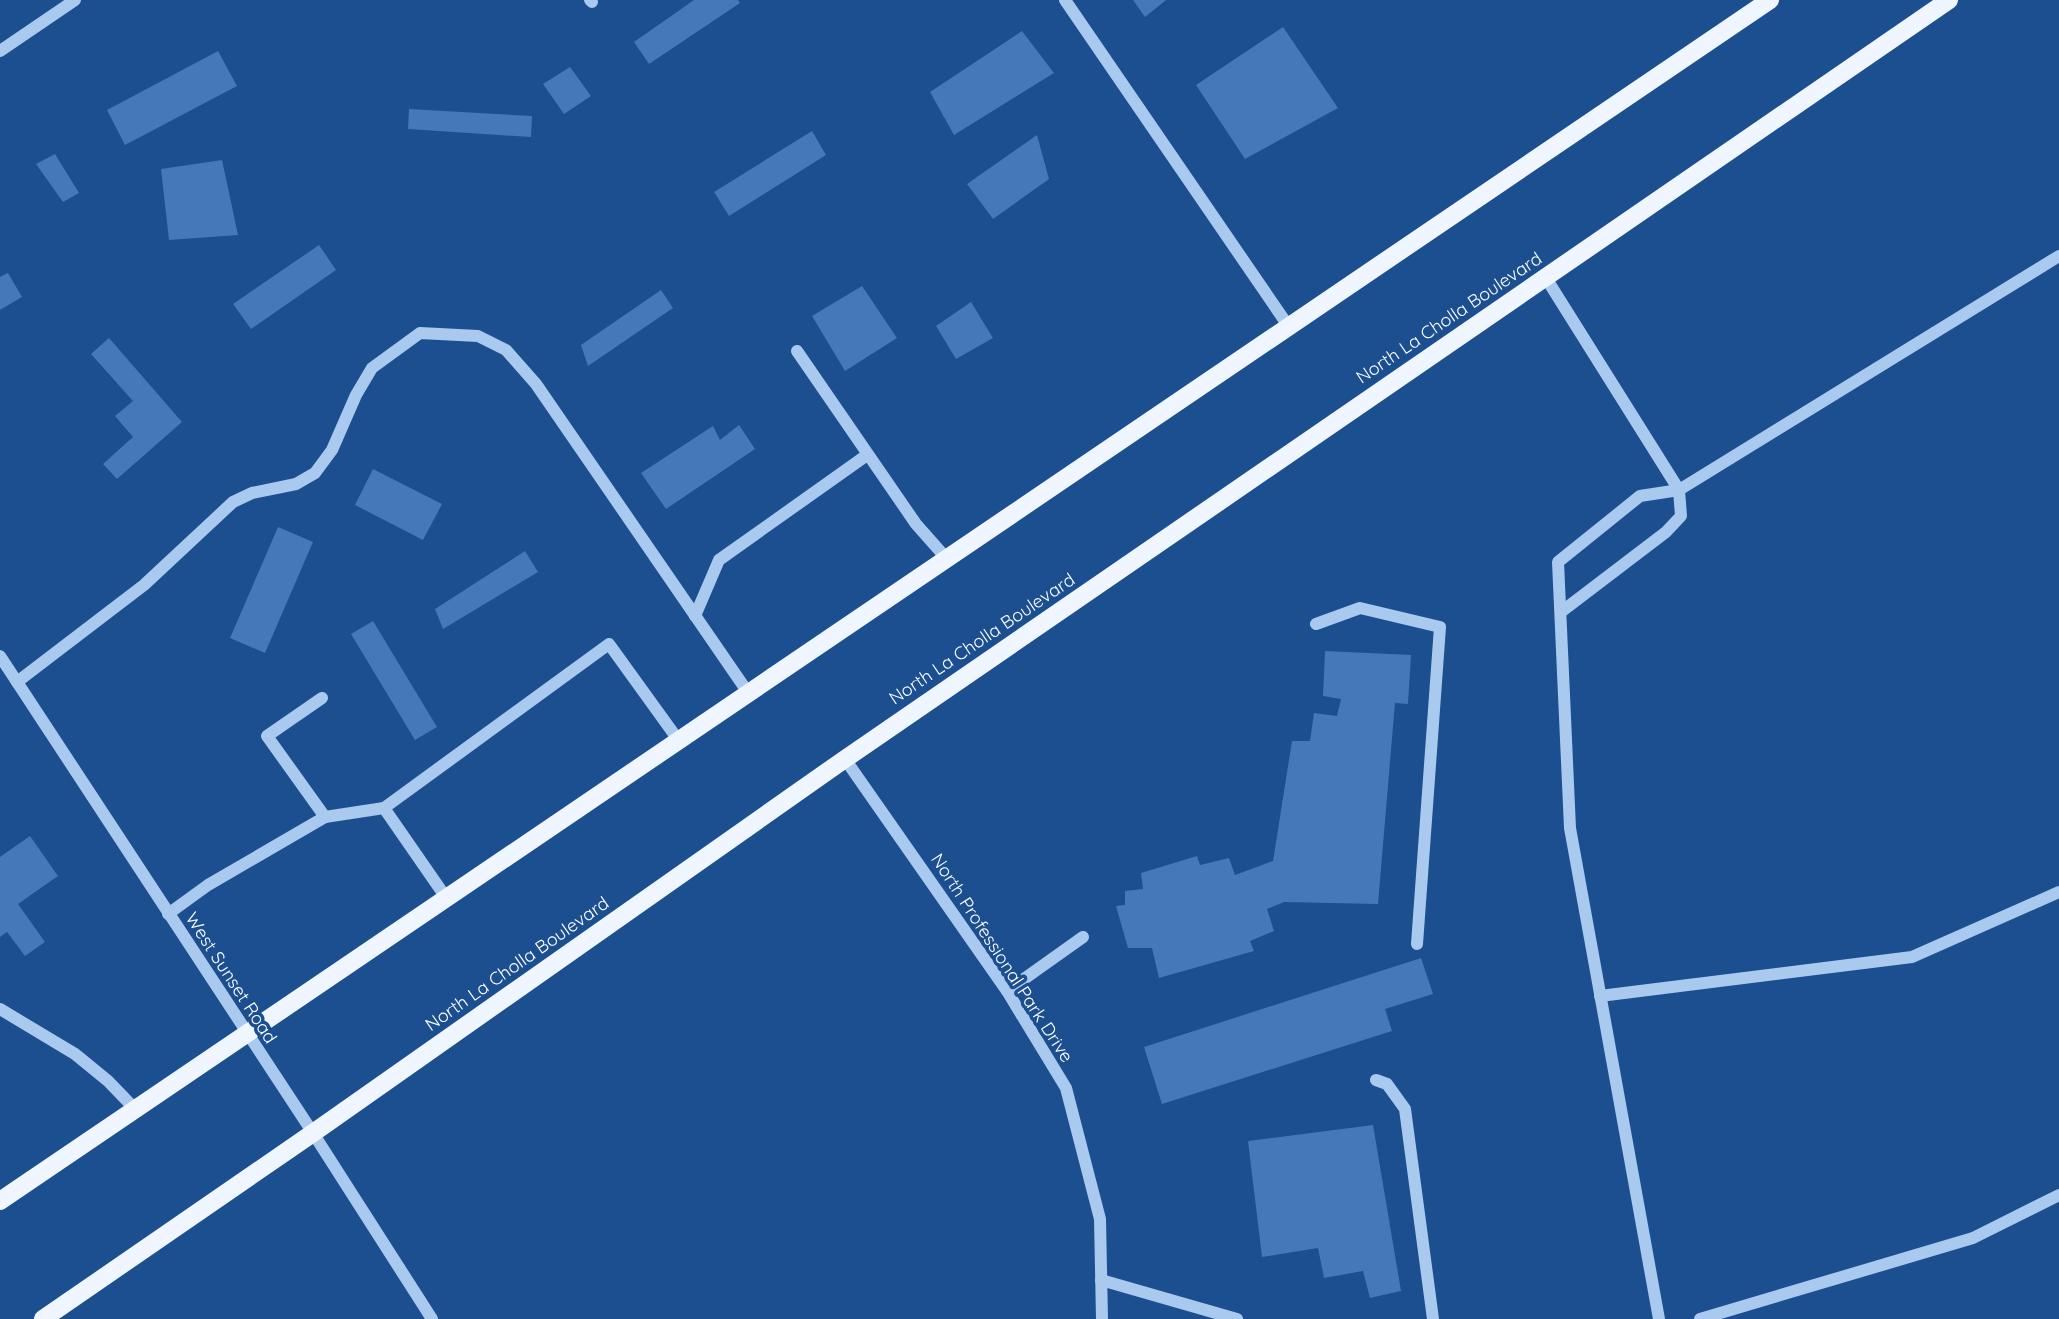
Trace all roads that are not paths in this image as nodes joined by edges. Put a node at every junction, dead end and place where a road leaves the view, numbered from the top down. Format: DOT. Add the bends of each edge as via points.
graph roads {
  1 [pos="75,0"];
  2 [pos="1065,0"];
  3 [pos="1770,0"];
  4 [pos="1949,0"];
  5 [pos="0,51"];
  6 [pos="2059,256"];
  7 [pos="1546,278"];
  8 [pos="1289,327"];
  9 [pos="797,351"];
  10 [pos="867,455"];
  11 [pos="1679,490"];
  12 [pos="947,559"];
  13 [pos="1561,612"];
  14 [pos="695,616"];
  15 [pos="1316,624"];
  16 [pos="0,656"];
  17 [pos="17,682"];
  18 [pos="749,694"];
  19 [pos="322,698"];
  20 [pos="679,741"];
  21 [pos="845,759"];
  22 [pos="384,808"];
  23 [pos="325,817"];
  24 [pos="2059,892"];
  25 [pos="447,899"];
  26 [pos="168,914"];
  27 [pos="1083,937"];
  28 [pos="1417,944"];
  29 [pos="1007,991"];
  30 [pos="1600,996"];
  31 [pos="0,1009"];
  32 [pos="248,1035"];
  33 [pos="1376,1080"];
  34 [pos="136,1110"];
  35 [pos="313,1133"];
  36 [pos="2059,1195"];
  37 [pos="0,1201"];
  38 [pos="1101,1280"];
  39 [pos="43,1319"];
  40 [pos="432,1319"];
  41 [pos="1102,1319"];
  42 [pos="1237,1319"];
  43 [pos="1433,1319"];
  44 [pos="1659,1319"];
  45 [pos="1700,1319"];
  1 -- 5 [label="street"];
  2 -- 8 [label="street"];
  3 -- 8 [label="main road"];
  4 -- 7 [label="main road, North La Cholla Boulevard"];
  6 -- 11 [label="street"];
  7 -- 11 [label="street"];
  7 -- 21 [label="main road, North La Cholla Boulevard"];
  8 -- 12 [label="main road"];
  9 -- 10 [label="street"];
  10 -- 12 [label="street"];
  10 -- 14 [label="street" via="719,560"];
  11 -- 13 [label="street" via="1681,516 1667,532"];
  11 -- 13 [label="street" via="1640,496 1558,562"];
  12 -- 18 [label="main road"];
  13 -- 30 [label="street" via="1570,828"];
  14 -- 17 [label="street" via="536,384 506,350 478,336 420,333 372,369 332,450 315,473 296,484 252,492 233,502 144,585"];
  14 -- 18 [label="street"];
  15 -- 28 [label="street" via="1360,608 1440,627"];
  16 -- 17 [label="street, West Sunset Road"];
  17 -- 26 [label="street, West Sunset Road"];
  18 -- 20 [label="main road"];
  19 -- 23 [label="street" via="267,736"];
  20 -- 22 [label="street" via="609,644"];
  20 -- 25 [label="main road"];
  21 -- 29 [label="street, North Professional Park Drive"];
  21 -- 35 [label="main road, North La Cholla Boulevard"];
  22 -- 23 [label="street"];
  22 -- 25 [label="street"];
  23 -- 26 [label="street" via="208,885"];
  24 -- 30 [label="street" via="1912,957"];
  25 -- 32 [label="main road"];
  26 -- 32 [label="street, West Sunset Road"];
  27 -- 29 [label="street"];
  29 -- 38 [label="street, North Professional Park Drive" via="1066,1088 1100,1219"];
  30 -- 44 [label="street"];
  31 -- 34 [label="street" via="75,1054"];
  32 -- 34 [label="main road"];
  32 -- 35 [label="street, West Sunset Road"];
  33 -- 43 [label="street" via="1387,1084 1405,1109"];
  34 -- 37 [label="main road"];
  35 -- 39 [label="main road, North La Cholla Boulevard"];
  35 -- 40 [label="street, West Sunset Road"];
  36 -- 45 [label="street" via="1973,1238"];
  38 -- 41 [label="street, North Professional Park Drive"];
  38 -- 42 [label="street"];
}
